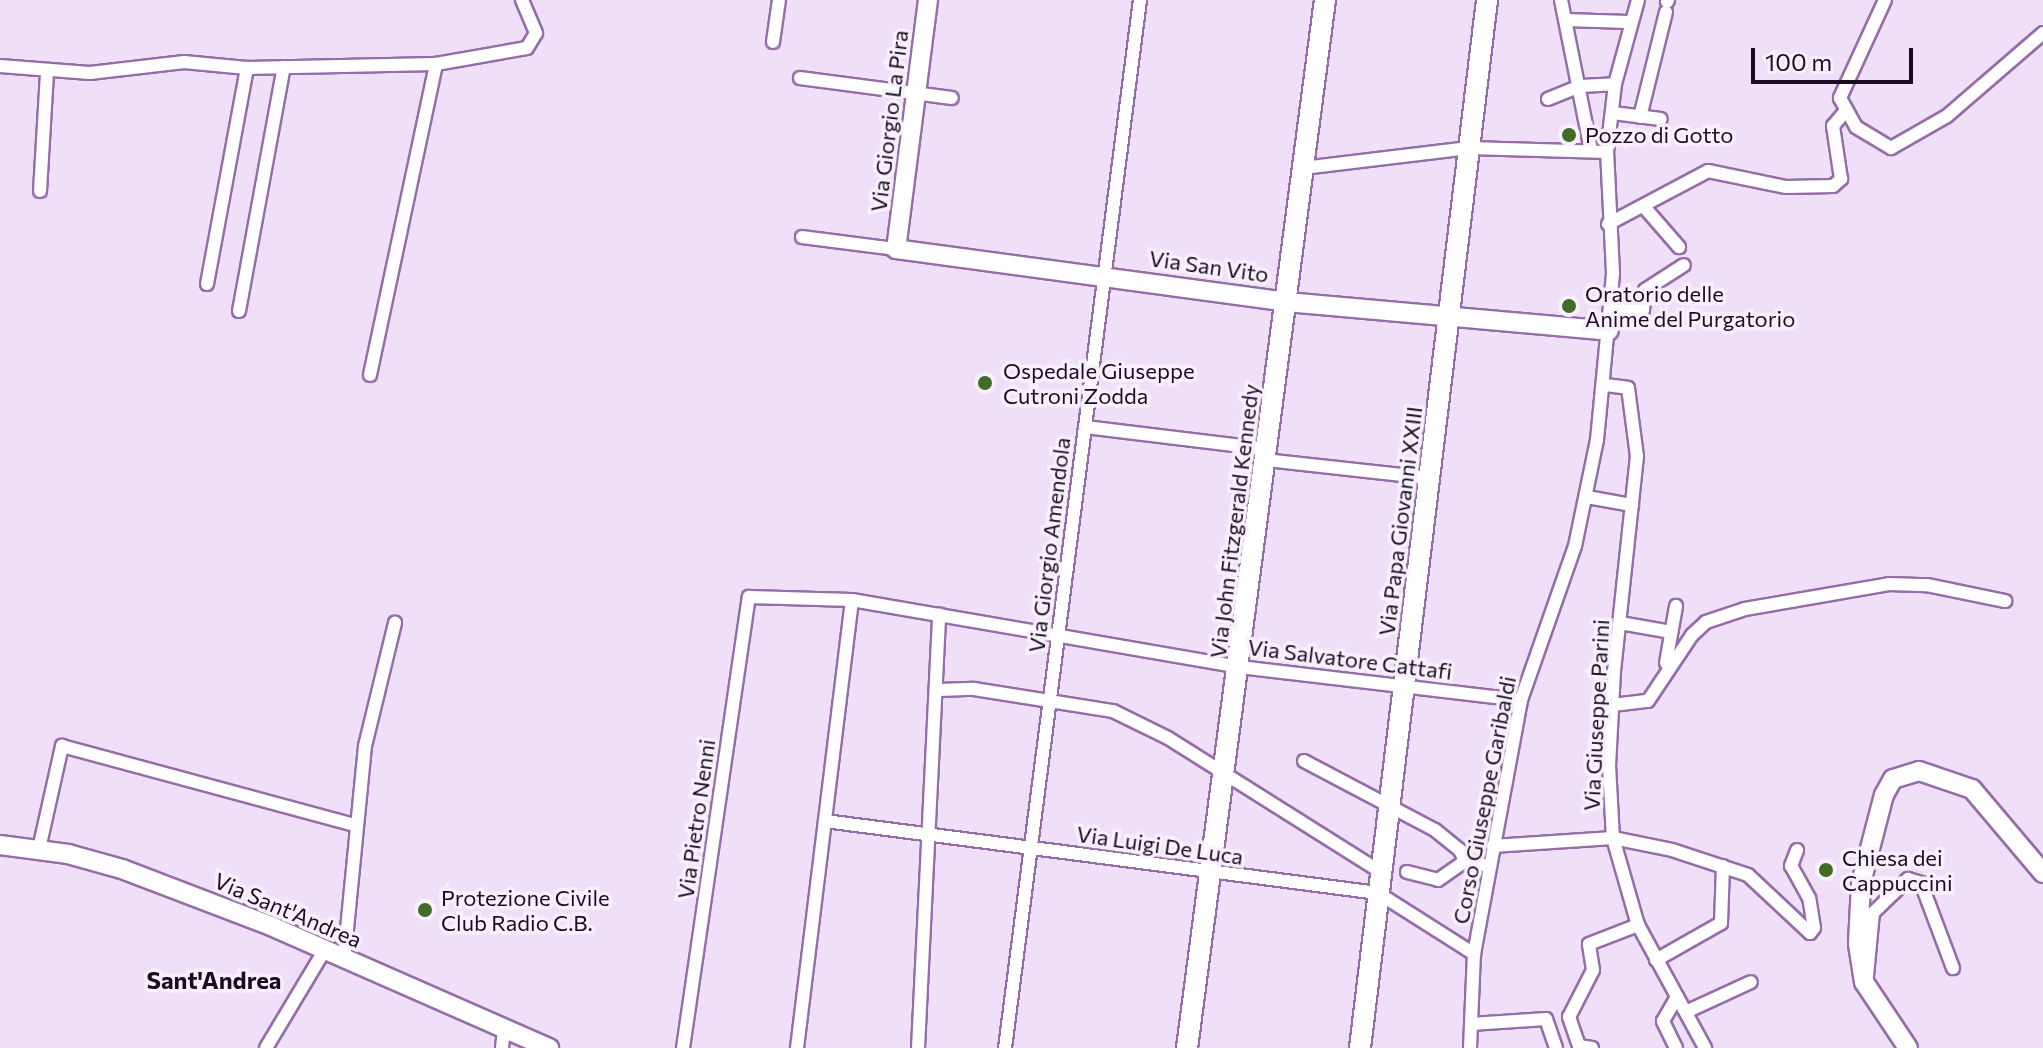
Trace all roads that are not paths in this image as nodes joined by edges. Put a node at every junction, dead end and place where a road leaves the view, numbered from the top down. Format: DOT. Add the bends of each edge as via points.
graph roads {
  1 [pos="522,0"];
  2 [pos="779,0"];
  3 [pos="928,0"];
  4 [pos="1140,0"];
  5 [pos="1325,0"];
  6 [pos="1487,0"];
  7 [pos="1561,0"];
  8 [pos="1638,0"];
  9 [pos="1885,0"];
  10 [pos="1667,5"];
  11 [pos="1566,20"];
  12 [pos="1628,22"];
  13 [pos="2043,33"];
  14 [pos="773,42"];
  15 [pos="436,64"];
  16 [pos="0,66"];
  17 [pos="284,67"];
  18 [pos="247,68"];
  19 [pos="47,73"];
  20 [pos="800,78"];
  21 [pos="1615,84"];
  22 [pos="1580,86"];
  23 [pos="916,93"];
  24 [pos="952,98"];
  25 [pos="1548,99"];
  26 [pos="1613,113"];
  27 [pos="1844,113"];
  28 [pos="1640,117"];
  29 [pos="1661,119"];
  30 [pos="1469,148"];
  31 [pos="1591,150"];
  32 [pos="1607,152"];
  33 [pos="1303,168"];
  34 [pos="40,191"];
  35 [pos="1645,208"];
  36 [pos="1608,224"];
  37 [pos="802,237"];
  38 [pos="1679,247"];
  39 [pos="896,249"];
  40 [pos="1684,265"];
  41 [pos="1105,275"];
  42 [pos="207,284"];
  43 [pos="1287,302"];
  44 [pos="239,311"];
  45 [pos="1611,311"];
  46 [pos="1450,318"];
  47 [pos="1609,331"];
  48 [pos="370,375"];
  49 [pos="1605,385"];
  50 [pos="1085,427"];
  51 [pos="1267,455"];
  52 [pos="1430,478"];
  53 [pos="1587,497"];
  54 [pos="1632,505"];
  55 [pos="749,597"];
  56 [pos="852,600"];
  57 [pos="2005,601"];
  58 [pos="1676,606"];
  59 [pos="939,615"];
  60 [pos="395,623"];
  61 [pos="1620,623"];
  62 [pos="1671,632"];
  63 [pos="1058,634"];
  64 [pos="1666,663"];
  65 [pos="1239,667"];
  66 [pos="1403,685"];
  67 [pos="938,690"];
  68 [pos="1521,700"];
  69 [pos="1049,701"];
  70 [pos="1613,705"];
  71 [pos="1304,761"];
  72 [pos="1225,776"];
  73 [pos="1389,806"];
  74 [pos="825,821"];
  75 [pos="354,825"];
  76 [pos="930,834"];
  77 [pos="1613,838"];
  78 [pos="0,845"];
  79 [pos="1493,846"];
  80 [pos="1031,847"];
  81 [pos="39,849"];
  82 [pos="1797,850"];
  83 [pos="1465,861"];
  84 [pos="1489,866"];
  85 [pos="1723,866"];
  86 [pos="1211,872"];
  87 [pos="1381,872"];
  88 [pos="1407,872"];
  89 [pos="2043,873"];
  90 [pos="1378,893"];
  91 [pos="1638,925"];
  92 [pos="324,951"];
  93 [pos="1474,954"];
  94 [pos="344,960"];
  95 [pos="1656,960"];
  96 [pos="1953,968"];
  97 [pos="1751,982"];
  98 [pos="1864,982"];
  99 [pos="1677,997"];
  100 [pos="1688,1011"];
  101 [pos="1471,1024"];
  102 [pos="503,1038"];
  103 [pos="1581,1047"];
  104 [pos="266,1048"];
  105 [pos="549,1048"];
  106 [pos="683,1048"];
  107 [pos="797,1048"];
  108 [pos="918,1048"];
  109 [pos="1005,1048"];
  110 [pos="1187,1048"];
  111 [pos="1360,1048"];
  112 [pos="1470,1048"];
  113 [pos="1556,1048"];
  114 [pos="1676,1048"];
  115 [pos="1705,1048"];
  116 [pos="1908,1048"];
  1 -- 15 [label="street" via="536,33 527,48"];
  2 -- 14 [label="street"];
  3 -- 23 [label="street, Via Giorgio La Pira"];
  4 -- 41 [label="street, Via Giorgio Amendola"];
  5 -- 33 [label="main road, Via John Fitzgerald Kennedy"];
  6 -- 30 [label="main road, Via Papa Giovanni XXIII"];
  7 -- 11 [label="street"];
  8 -- 12 [label="street, Corso Giuseppe Garibaldi"];
  9 -- 27 [label="street" via="1845,79 1840,98"];
  10 -- 28 [label="street"];
  11 -- 12 [label="street"];
  11 -- 22 [label="street"];
  12 -- 21 [label="street, Corso Giuseppe Garibaldi"];
  13 -- 27 [label="street" via="1947,116 1898,148 1876,142"];
  15 -- 17 [label="street"];
  15 -- 48 [label="street"];
  16 -- 19 [label="street"];
  17 -- 18 [label="street"];
  17 -- 44 [label="street"];
  18 -- 19 [label="street" via="184,62"];
  18 -- 42 [label="street"];
  19 -- 34 [label="street"];
  20 -- 23 [label="street"];
  21 -- 22 [label="street"];
  21 -- 26 [label="street, Corso Giuseppe Garibaldi"];
  22 -- 25 [label="street"];
  22 -- 31 [label="street"];
  23 -- 24 [label="street"];
  23 -- 39 [label="street, Via Giorgio La Pira"];
  26 -- 28 [label="street"];
  26 -- 32 [label="street, Corso Giuseppe Garibaldi"];
  27 -- 35 [label="street" via="1833,126 1838,184 1786,187 1714,170"];
  28 -- 29 [label="street"];
  30 -- 31 [label="street"];
  30 -- 33 [label="street"];
  30 -- 46 [label="main road, Via Papa Giovanni XXIII"];
  31 -- 32 [label="street"];
  32 -- 36 [label="street, Corso Giuseppe Garibaldi"];
  33 -- 43 [label="main road, Via John Fitzgerald Kennedy"];
  35 -- 36 [label="street"];
  35 -- 38 [label="street"];
  36 -- 45 [label="street, Corso Giuseppe Garibaldi"];
  37 -- 39 [label="street, Via San Vito"];
  39 -- 41 [label="street, Via San Vito"];
  40 -- 45 [label="street" via="1645,290 1643,310"];
  41 -- 43 [label="street, Via San Vito"];
  41 -- 50 [label="street, Via Giorgio Amendola"];
  43 -- 46 [label="street, Via San Vito"];
  43 -- 51 [label="main road, Via John Fitzgerald Kennedy"];
  45 -- 47 [label="street, Corso Giuseppe Garibaldi"];
  46 -- 47 [label="street, Via San Vito"];
  46 -- 52 [label="main road, Via Papa Giovanni XXIII"];
  47 -- 49 [label="street, Corso Giuseppe Garibaldi"];
  49 -- 53 [label="street, Corso Giuseppe Garibaldi"];
  49 -- 54 [label="street, Via Giuseppe Parini" via="1628,388 1637,456"];
  50 -- 51 [label="street"];
  50 -- 63 [label="street, Via Giorgio Amendola"];
  51 -- 52 [label="street"];
  51 -- 65 [label="main road, Via John Fitzgerald Kennedy"];
  52 -- 66 [label="main road, Via Papa Giovanni XXIII"];
  53 -- 54 [label="street"];
  53 -- 68 [label="street, Corso Giuseppe Garibaldi" via="1568,570"];
  54 -- 61 [label="street, Via Giuseppe Parini"];
  55 -- 56 [label="street, Via Salvatore Cattafi"];
  55 -- 106 [label="street, Via Pietro Nenni"];
  56 -- 59 [label="street, Via Salvatore Cattafi"];
  56 -- 74 [label="street"];
  57 -- 70 [label="street" via="1927,585 1889,584 1745,609 1706,622 1692,635 1648,701"];
  58 -- 62 [label="street"];
  59 -- 63 [label="street, Via Salvatore Cattafi"];
  59 -- 67 [label="street"];
  60 -- 75 [label="street" via="365,746"];
  61 -- 62 [label="street"];
  61 -- 70 [label="street, Via Giuseppe Parini"];
  62 -- 64 [label="street"];
  63 -- 65 [label="street, Via Salvatore Cattafi"];
  63 -- 69 [label="street, Via Giorgio Amendola"];
  65 -- 66 [label="street, Via Salvatore Cattafi"];
  65 -- 72 [label="main road, Via John Fitzgerald Kennedy"];
  66 -- 68 [label="street, Via Salvatore Cattafi"];
  66 -- 73 [label="main road, Via Papa Giovanni XXIII"];
  67 -- 69 [label="street" via="974,689"];
  67 -- 76 [label="street"];
  68 -- 79 [label="street, Corso Giuseppe Garibaldi"];
  69 -- 72 [label="street" via="1113,711 1168,738"];
  69 -- 80 [label="street, Via Giorgio Amendola"];
  70 -- 77 [label="street, Via Giuseppe Parini"];
  71 -- 73 [label="street"];
  72 -- 86 [label="main road, Via John Fitzgerald Kennedy"];
  72 -- 87 [label="street"];
  73 -- 83 [label="street" via="1447,838"];
  73 -- 87 [label="main road, Via Papa Giovanni XXIII"];
  74 -- 76 [label="street, Via Luigi De Luca"];
  74 -- 107 [label="street"];
  75 -- 81 [label="street" via="62,746"];
  75 -- 94 [label="street"];
  76 -- 80 [label="street, Via Luigi De Luca"];
  76 -- 108 [label="street"];
  77 -- 79 [label="street"];
  77 -- 85 [label="street"];
  77 -- 91 [label="street, Via Giuseppe Parini"];
  78 -- 81 [label="street, Via Sant'Andrea"];
  79 -- 84 [label="street, Corso Giuseppe Garibaldi"];
  80 -- 86 [label="street, Via Luigi De Luca"];
  80 -- 109 [label="street, Via Giorgio Amendola"];
  81 -- 92 [label="street, Via Sant'Andrea" via="122,869"];
  82 -- 85 [label="street" via="1791,866 1809,898 1814,928 1810,933 1755,880"];
  83 -- 84 [label="street"];
  83 -- 88 [label="street" via="1438,880"];
  84 -- 93 [label="street, Corso Giuseppe Garibaldi"];
  85 -- 95 [label="street" via="1721,923"];
  86 -- 90 [label="street, Via Luigi De Luca"];
  86 -- 110 [label="main road, Via John Fitzgerald Kennedy"];
  87 -- 90 [label="main road, Via Papa Giovanni XXIII"];
  89 -- 98 [label="street" via="1972,789 1919,771 1900,774 1884,795 1861,883 1858,943"];
  90 -- 93 [label="street, Via Luigi De Luca"];
  90 -- 111 [label="main road, Via Papa Giovanni XXIII"];
  91 -- 95 [label="street, Via Giuseppe Parini"];
  91 -- 103 [label="street" via="1589,944 1593,970 1569,1017"];
  92 -- 94 [label="street, Via Sant'Andrea"];
  92 -- 104 [label="street"];
  93 -- 101 [label="street, Corso Giuseppe Garibaldi"];
  94 -- 102 [label="street, Via Sant'Andrea"];
  95 -- 99 [label="street, Via Giuseppe Parini"];
  96 -- 98 [label="street" via="1921,883 1908,879 1873,913"];
  97 -- 100 [label="street"];
  98 -- 116 [label="street"];
  99 -- 100 [label="street, Via Giuseppe Parini"];
  99 -- 114 [label="street" via="1663,1021"];
  100 -- 115 [label="street, Via Giuseppe Parini"];
  101 -- 112 [label="street, Corso Giuseppe Garibaldi"];
  101 -- 113 [label="street" via="1546,1019"];
  102 -- 105 [label="street, Via Sant'Andrea"];
}
